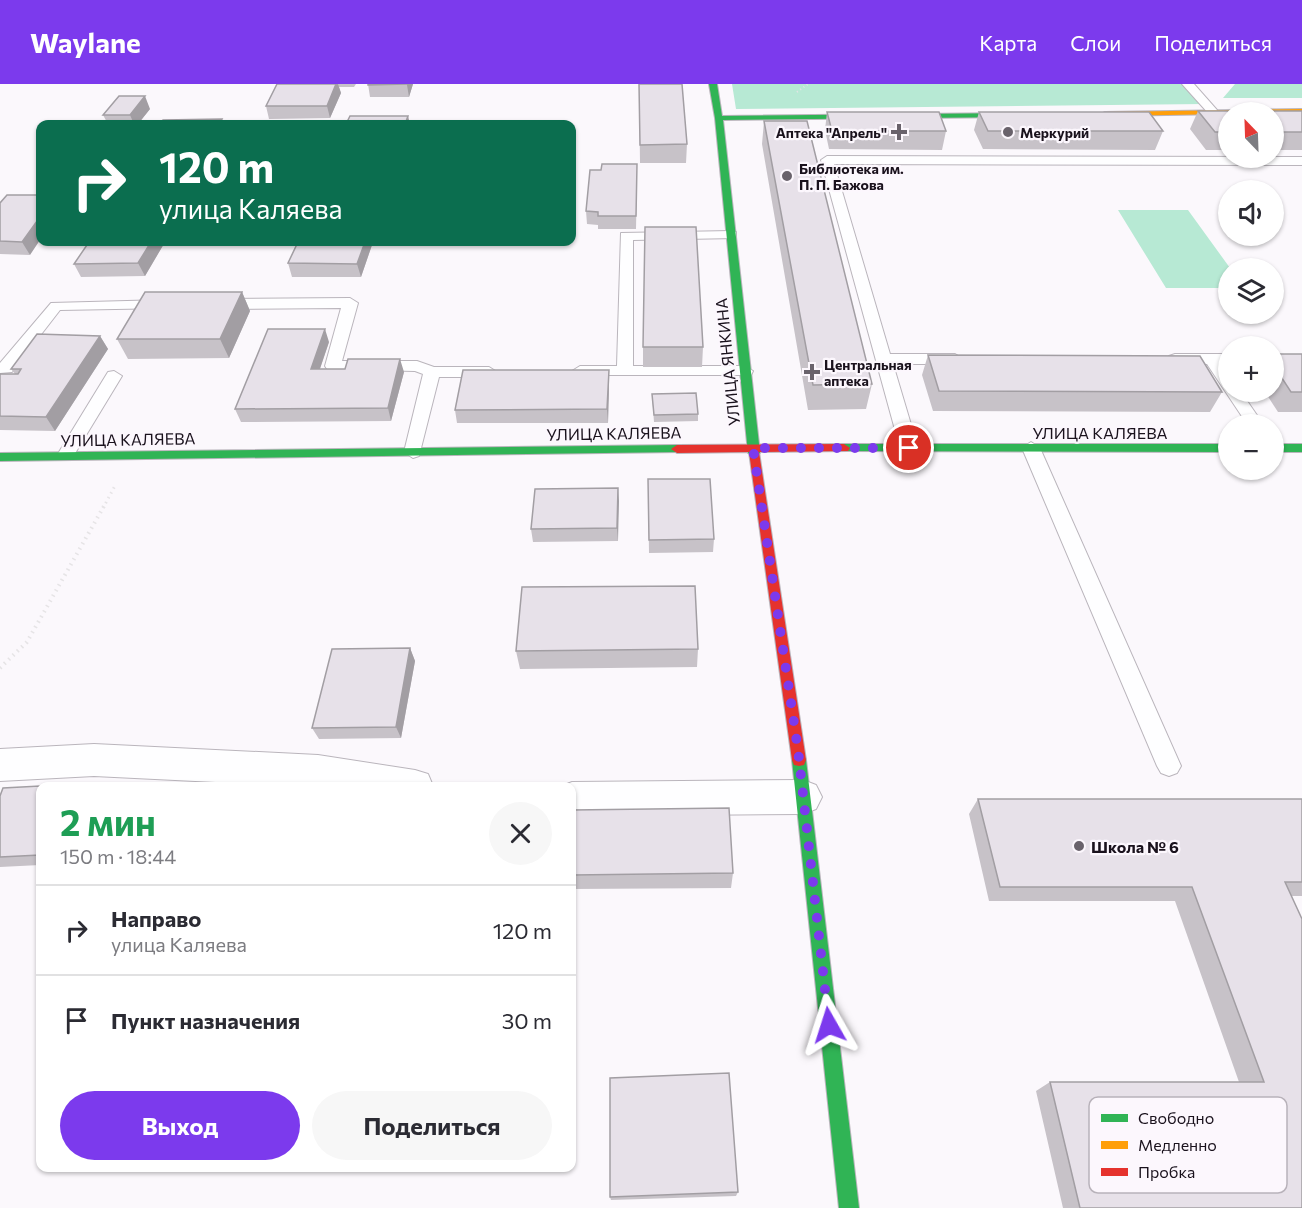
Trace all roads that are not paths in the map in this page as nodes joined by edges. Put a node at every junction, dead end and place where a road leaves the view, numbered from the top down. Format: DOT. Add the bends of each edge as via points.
graph roads {
  1 [pos="713,84"];
  2 [pos="1188,84"];
  3 [pos="1302,111"];
  4 [pos="1213,112"];
  5 [pos="1035,114"];
  6 [pos="1094,114"];
  7 [pos="719,118"];
  8 [pos="1302,160"];
  9 [pos="731,235"];
  10 [pos="186,304"];
  11 [pos="209,304"];
  12 [pos="967,359"];
  13 [pos="1153,359"];
  14 [pos="1218,359"];
  15 [pos="885,360"];
  16 [pos="0,368"];
  17 [pos="569,371"];
  18 [pos="625,371"];
  19 [pos="745,371"];
  20 [pos="432,372"];
  21 [pos="500,372"];
  22 [pos="114,376"];
  23 [pos="753,448"];
  24 [pos="909,448"];
  25 [pos="1031,448"];
  26 [pos="1218,448"];
  27 [pos="1284,448"];
  28 [pos="1302,448"];
  29 [pos="413,452"];
  30 [pos="65,456"];
  31 [pos="0,457"];
  32 [pos="0,765"];
  33 [pos="1169,766"];
  34 [pos="389,782"];
  35 [pos="803,797"];
  36 [pos="576,798"];
  37 [pos="849,1208"];
  1 -- 7 [label="street, УЛИЦА ЯНКИНА"];
  2 -- 4 [label="lane"];
  3 -- 4 [label="street"];
  4 -- 6 [label="street"];
  5 -- 7 [label="street"];
  7 -- 9 [label="street, УЛИЦА ЯНКИНА"];
  8 -- 15 [label="lane" via="827,160"];
  9 -- 18 [label="lane" via="626,236"];
  9 -- 19 [label="street, УЛИЦА ЯНКИНА"];
  10 -- 16 [label="lane" via="56,306 6,368"];
  11 -- 20 [label="lane" via="350,303 333,366 417,366"];
  12 -- 15 [label="lane"];
  13 -- 14 [label="lane"];
  15 -- 24 [label="lane"];
  17 -- 18 [label="lane"];
  18 -- 19 [label="lane"];
  19 -- 23 [label="street, УЛИЦА ЯНКИНА"];
  20 -- 21 [label="lane"];
  20 -- 29 [label="lane"];
  22 -- 30 [label="lane"];
  23 -- 24 [label="street, УЛИЦА КАЛЯЕВА"];
  23 -- 29 [label="street, УЛИЦА КАЛЯЕВА"];
  23 -- 35 [label="street, УЛИЦА ЯНКИНА"];
  24 -- 25 [label="street, УЛИЦА КАЛЯЕВА"];
  25 -- 26 [label="street, УЛИЦА КАЛЯЕВА"];
  25 -- 33 [label="lane"];
  27 -- 28 [label="street"];
  29 -- 30 [label="street, УЛИЦА КАЛЯЕВА"];
  30 -- 31 [label="street, УЛИЦА КАЛЯЕВА"];
  32 -- 34 [label="street" via="94,760 318,771"];
  35 -- 36 [label="street"];
  35 -- 37 [label="street, УЛИЦА ЯНКИНА"];
}
